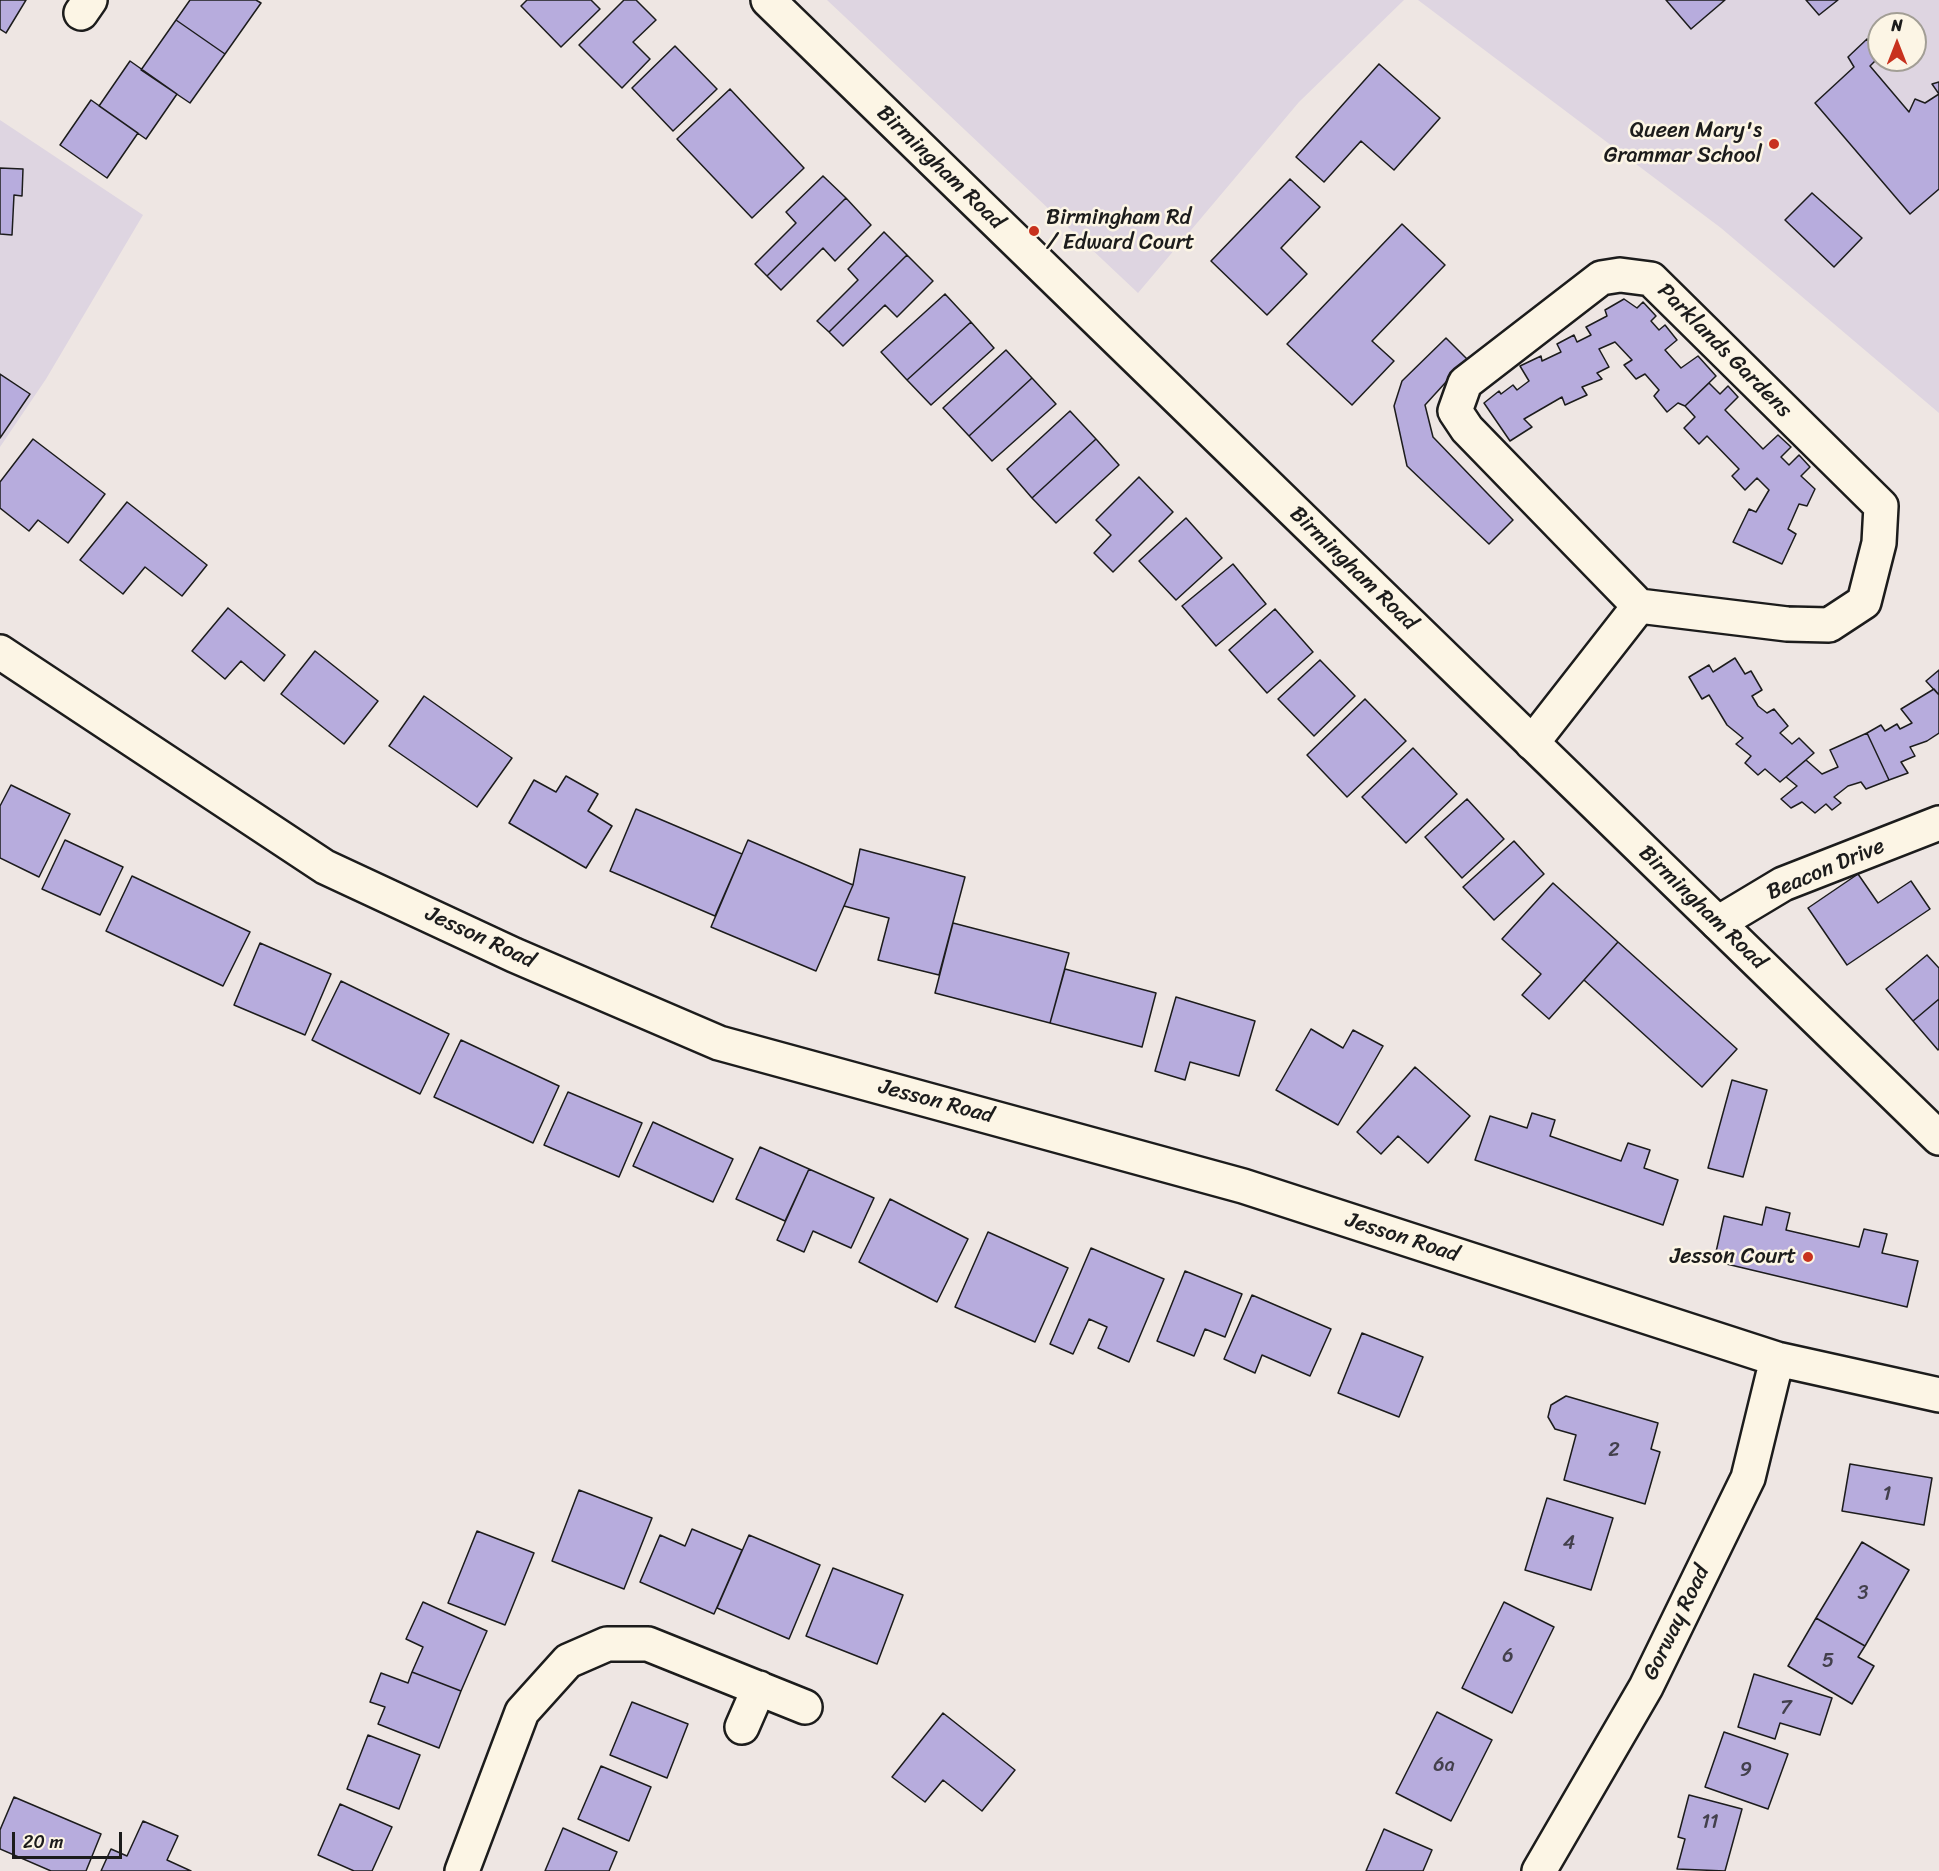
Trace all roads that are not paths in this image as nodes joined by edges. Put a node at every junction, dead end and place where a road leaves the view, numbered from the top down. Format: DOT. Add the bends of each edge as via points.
graph roads {
  1 [pos="768,0"];
  2 [pos="1639,606"];
  3 [pos="0,652"];
  4 [pos="1532,743"];
  5 [pos="1939,823"];
  6 [pos="1718,923"];
  7 [pos="1939,1138"];
  8 [pos="1777,1359"];
  9 [pos="1939,1395"];
  10 [pos="759,1688"];
  11 [pos="805,1707"];
  12 [pos="742,1727"];
  13 [pos="462,1871"];
  14 [pos="1539,1871"];
  1 -- 4 [label="street, Birmingham Road"];
  2 -- 2 [label="street, Parklands Gardens" via="1467,429 1455,411 1465,383 1601,279 1620,275 1651,279 1881,506 1879,543 1864,602 1829,626"];
  2 -- 4 [label="street"];
  3 -- 8 [label="street, Jesson Road" via="325,867 514,955 718,1043 1243,1186"];
  4 -- 6 [label="street, Birmingham Road"];
  5 -- 6 [label="street, Beacon Drive" via="1783,884"];
  6 -- 7 [label="street, Birmingham Road"];
  8 -- 9 [label="street, Jesson Road"];
  8 -- 14 [label="street, Gorway Road" via="1748,1478 1646,1686"];
  10 -- 11 [label="street"];
  10 -- 12 [label="street"];
  10 -- 13 [label="street" via="648,1644 608,1644 568,1661 522,1712"];
}
